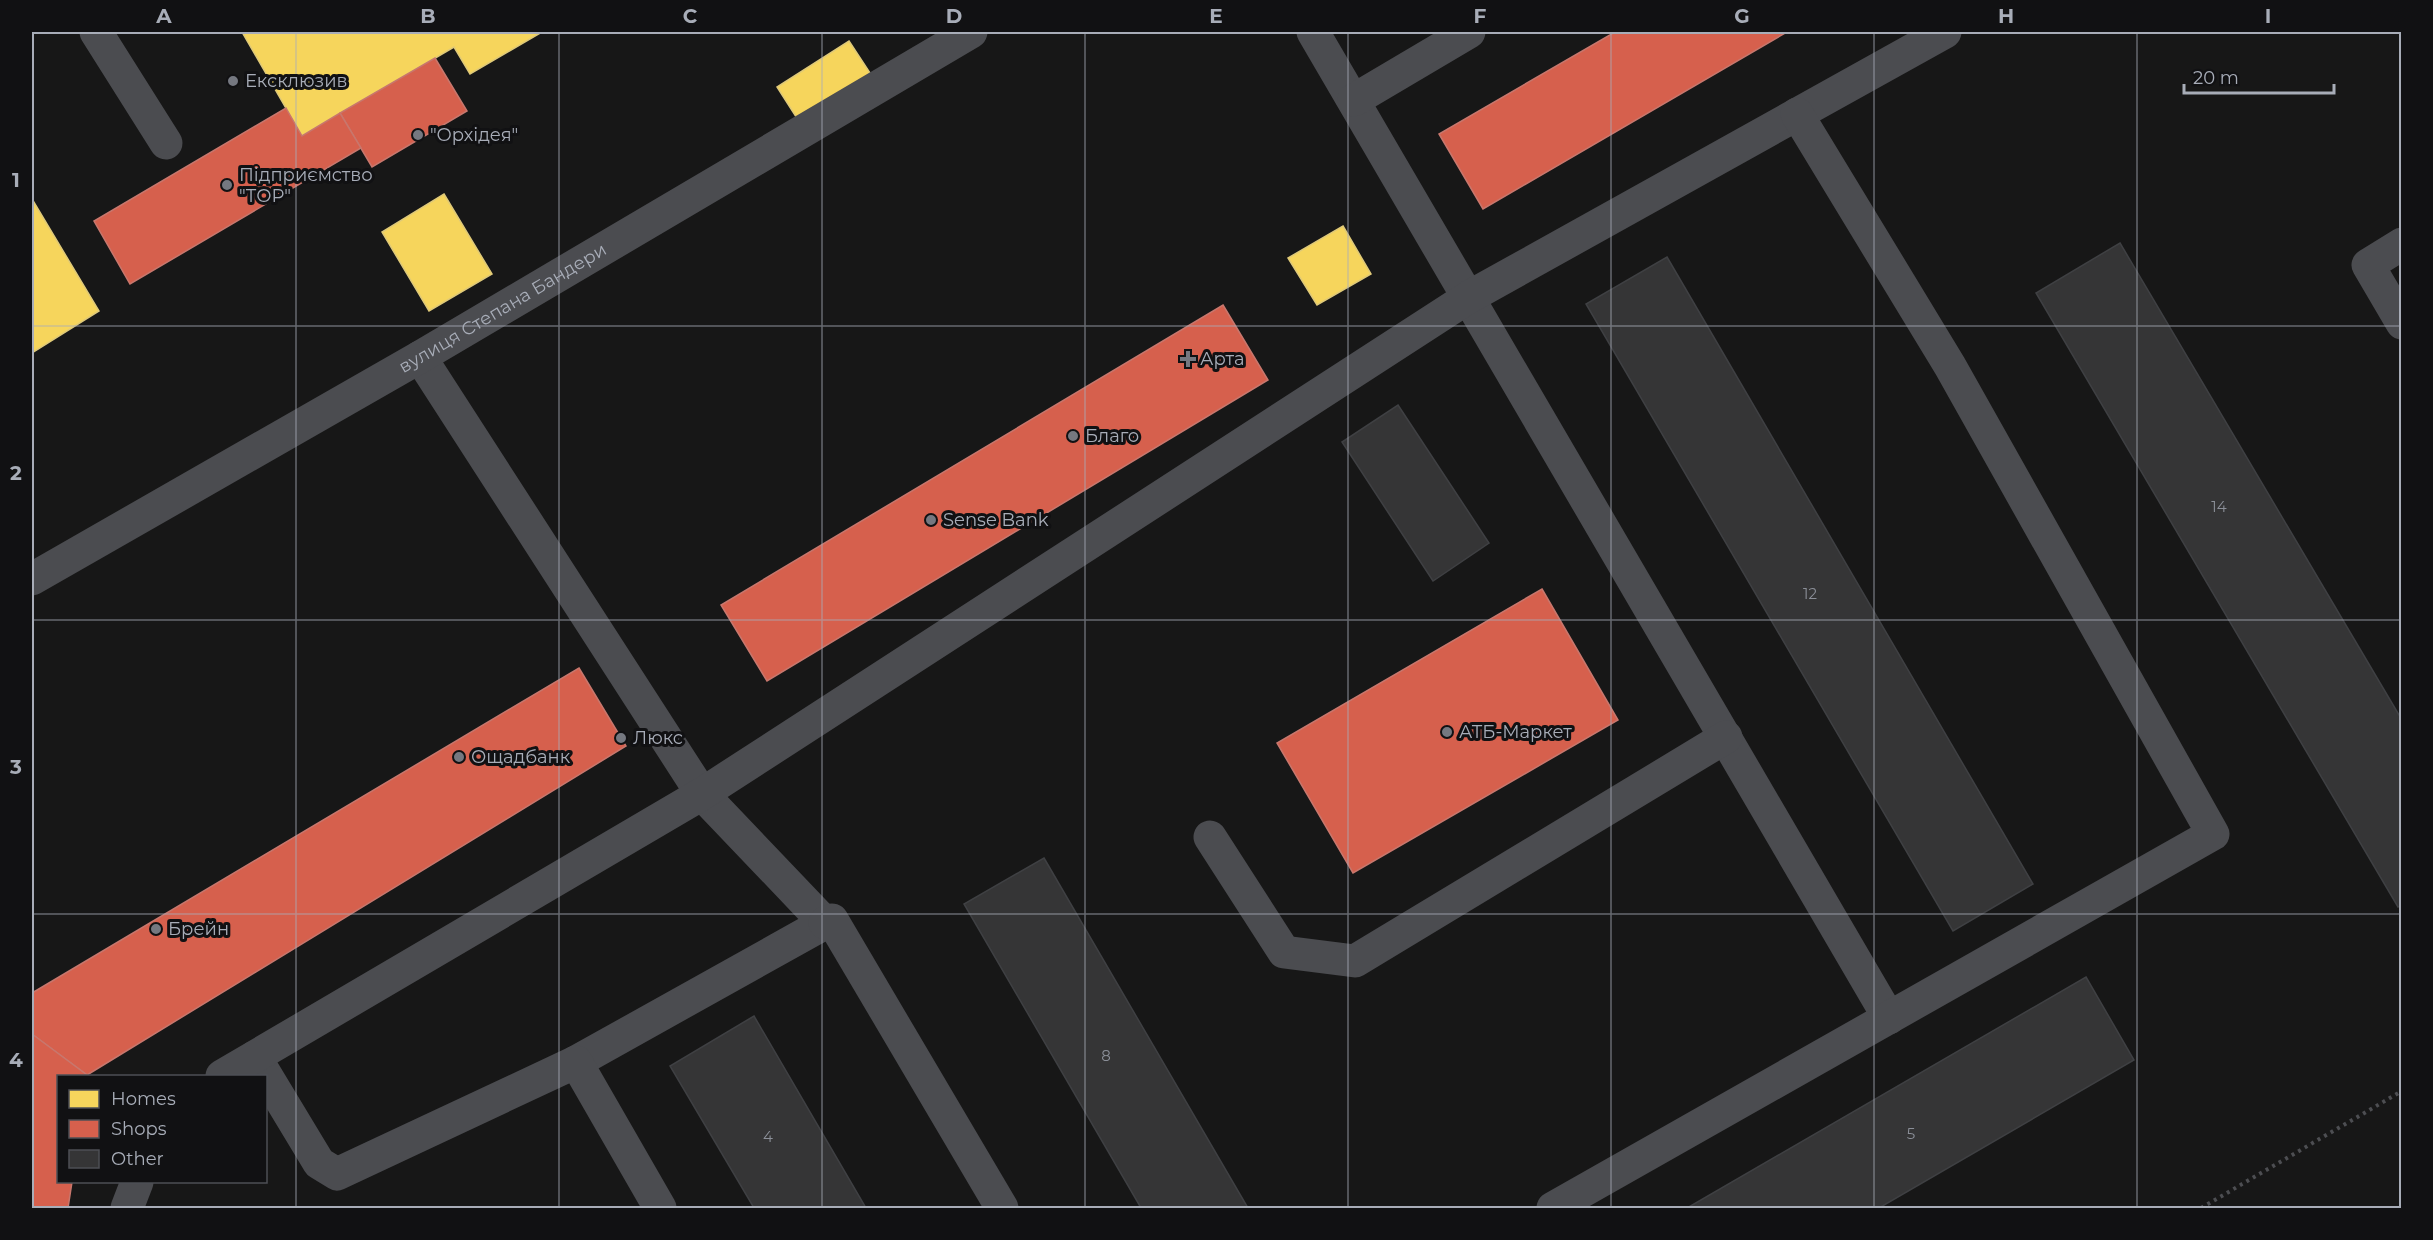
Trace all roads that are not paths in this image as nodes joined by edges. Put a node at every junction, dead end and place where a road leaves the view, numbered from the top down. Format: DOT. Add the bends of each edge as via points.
graph roads {
  1 [pos="96,32"];
  2 [pos="971,32"];
  3 [pos="1313,32"];
  4 [pos="1469,32"];
  5 [pos="1946,32"];
  6 [pos="1354,100"];
  7 [pos="1797,114"];
  8 [pos="166,143"];
  9 [pos="2402,244"];
  10 [pos="1469,297"];
  11 [pos="2402,323"];
  12 [pos="420,357"];
  13 [pos="32,579"];
  14 [pos="1726,737"];
  15 [pos="702,794"];
  16 [pos="1210,837"];
  17 [pos="825,924"];
  18 [pos="1889,1018"];
  19 [pos="255,1058"];
  20 [pos="576,1062"];
  21 [pos="225,1075"];
  22 [pos="265,1075"];
  23 [pos="267,1078"];
  24 [pos="137,1183"];
  25 [pos="127,1209"];
  26 [pos="660,1209"];
  27 [pos="1002,1209"];
  28 [pos="1553,1209"];
  1 -- 8 [label="street"];
  2 -- 12 [label="street, вулиця Степана Бандери"];
  3 -- 6 [label="street"];
  4 -- 6 [label="street"];
  5 -- 7 [label="street"];
  6 -- 10 [label="street"];
  7 -- 10 [label="street"];
  7 -- 18 [label="street" via="1950,366 2213,834"];
  9 -- 11 [label="street" via="2368,266"];
  10 -- 14 [label="street"];
  10 -- 15 [label="street"];
  12 -- 13 [label="street, вулиця Степана Бандери"];
  12 -- 15 [label="street"];
  14 -- 16 [label="street" via="1355,960 1284,952"];
  14 -- 18 [label="street"];
  15 -- 17 [label="street"];
  15 -- 19 [label="street"];
  17 -- 20 [label="street"];
  17 -- 27 [label="street" via="832,920"];
  18 -- 28 [label="street"];
  19 -- 21 [label="street"];
  19 -- 22 [label="street"];
  20 -- 23 [label="street" via="337,1174 319,1163"];
  20 -- 26 [label="street"];
  24 -- 25 [label="street"];
}
